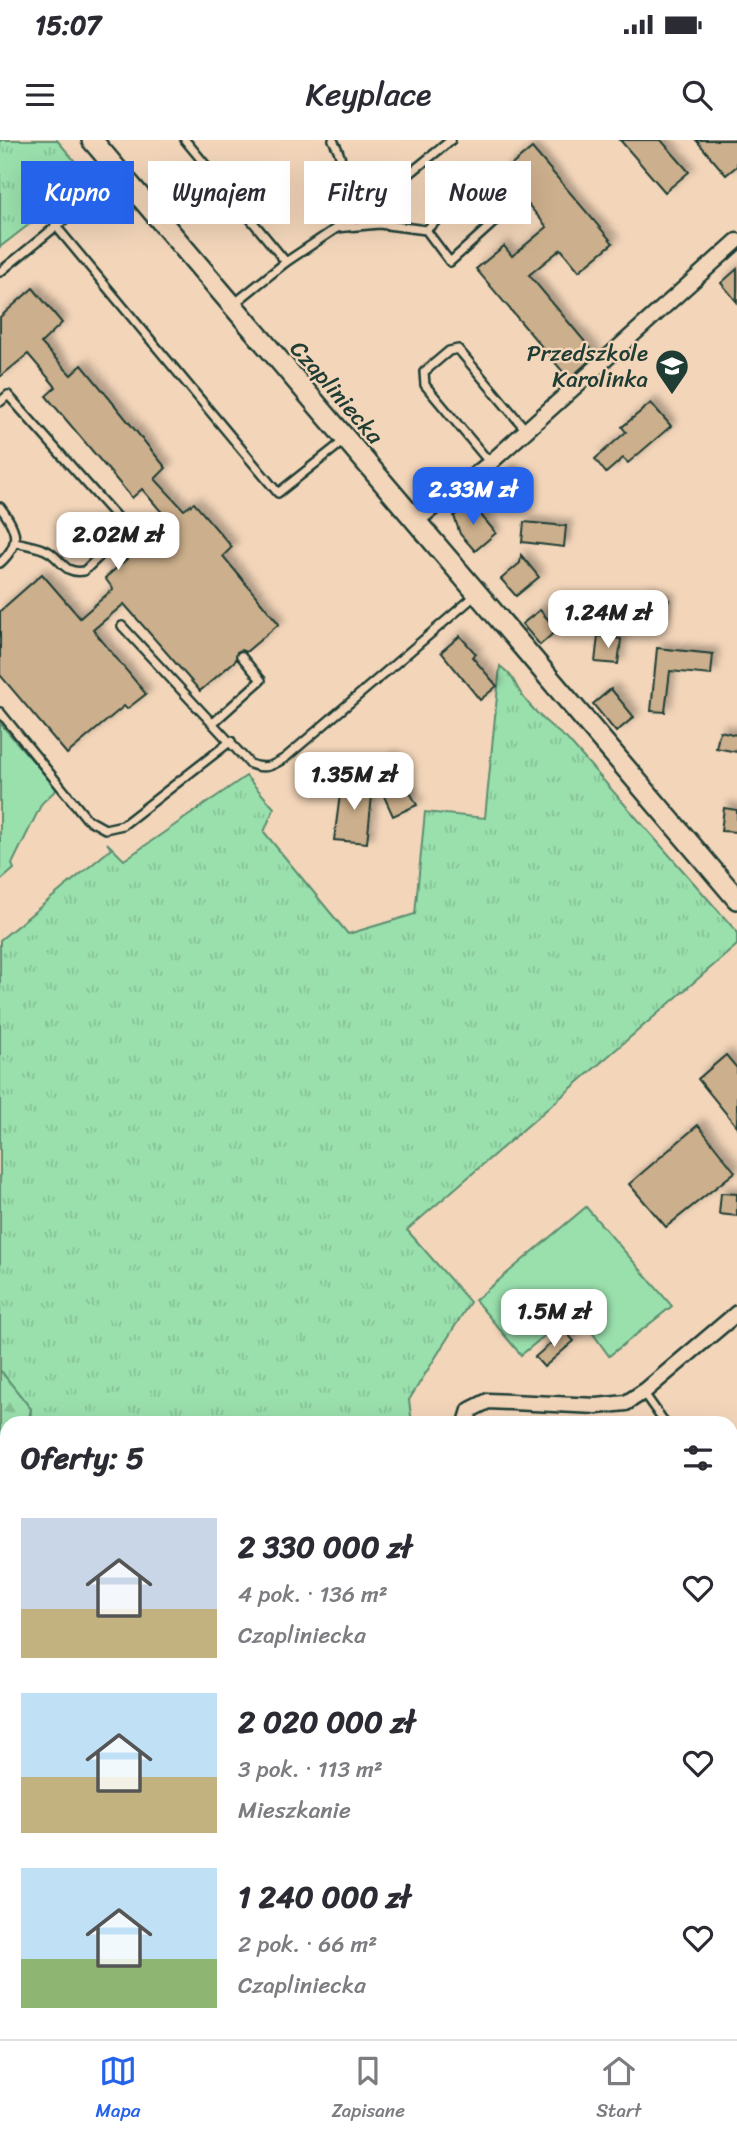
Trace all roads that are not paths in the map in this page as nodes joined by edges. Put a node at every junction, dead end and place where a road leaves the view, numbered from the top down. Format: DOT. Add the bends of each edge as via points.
graph roads {
  1 [pos="92,140"];
  2 [pos="185,140"];
  3 [pos="333,140"];
  4 [pos="452,140"];
  5 [pos="110,161"];
  6 [pos="134,190"];
  7 [pos="55,225"];
  8 [pos="336,228"];
  9 [pos="426,230"];
  10 [pos="737,241"];
  11 [pos="286,262"];
  12 [pos="0,272"];
  13 [pos="231,306"];
  14 [pos="0,402"];
  15 [pos="526,430"];
  16 [pos="345,440"];
  17 [pos="490,463"];
  18 [pos="0,507"];
  19 [pos="416,521"];
  20 [pos="15,542"];
  21 [pos="0,563"];
  22 [pos="477,594"];
  23 [pos="122,626"];
  24 [pos="241,656"];
  25 [pos="0,712"];
  26 [pos="213,723"];
  27 [pos="230,741"];
  28 [pos="737,899"];
  29 [pos="737,1312"];
  30 [pos="643,1392"];
  31 [pos="468,1416"];
  32 [pos="660,1416"];
  1 -- 5 [label="main road, Czapliniecka"];
  2 -- 11 [label="lane"];
  3 -- 8 [label="lane" via="345,176"];
  4 -- 8 [label="lane"];
  6 -- 13 [label="main road, Czapliniecka"];
  7 -- 12 [label="lane"];
  7 -- 16 [label="lane" via="278,493"];
  8 -- 9 [label="lane" via="379,224"];
  8 -- 11 [label="lane"];
  9 -- 9 [label="lane" via="478,184 502,215 450,262"];
  10 -- 15 [label="street"];
  11 -- 13 [label="lane"];
  13 -- 16 [label="main road, Czapliniecka"];
  14 -- 20 [label="lane" via="8,395 119,520 124,533 78,572 66,569 47,551"];
  15 -- 17 [label="street"];
  15 -- 17 [label="lane" via="458,349 424,372 425,385"];
  16 -- 19 [label="main road, Czapliniecka"];
  17 -- 19 [label="street"];
  18 -- 20 [label="lane" via="11,523"];
  19 -- 22 [label="main road, Czapliniecka"];
  20 -- 21 [label="lane"];
  22 -- 27 [label="lane" via="270,767 250,764"];
  22 -- 28 [label="main road, Czapliniecka"];
  23 -- 26 [label="lane"];
  24 -- 26 [label="lane" via="261,680"];
  25 -- 27 [label="lane" via="87,819 106,829 134,818"];
  26 -- 27 [label="lane"];
  29 -- 30 [label="street"];
  30 -- 31 [label="street" via="611,1406 488,1402 470,1410"];
  30 -- 32 [label="lane"];
}
